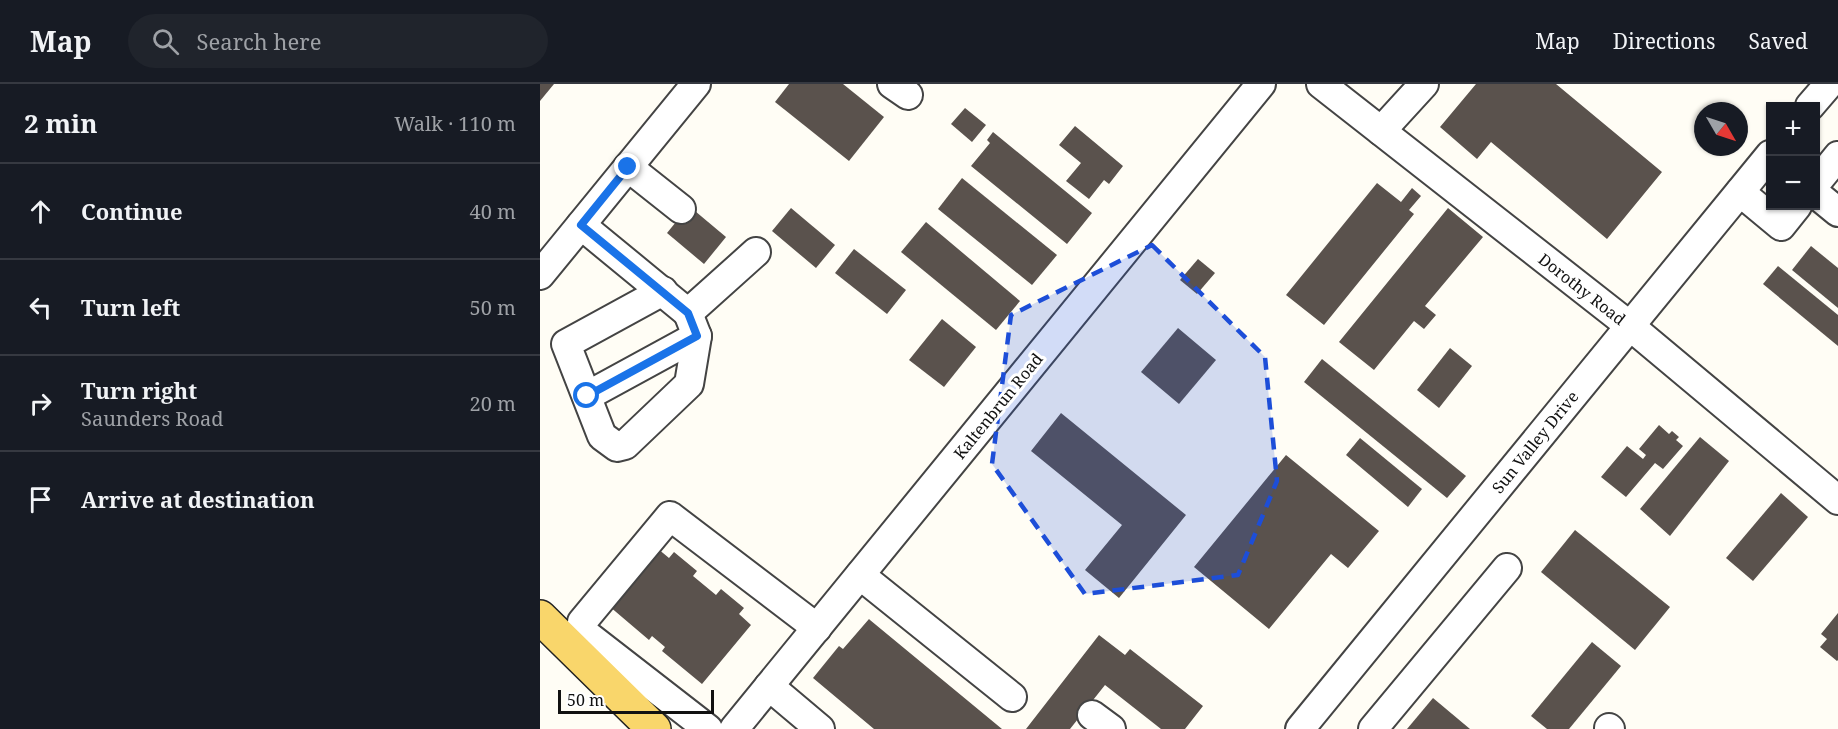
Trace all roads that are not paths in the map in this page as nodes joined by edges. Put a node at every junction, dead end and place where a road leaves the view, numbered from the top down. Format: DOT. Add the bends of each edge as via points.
graph roads {
  1 [pos="696,84"];
  2 [pos="1261,84"];
  3 [pos="1321,84"];
  4 [pos="1424,84"];
  5 [pos="1829,84"];
  6 [pos="1813,102"];
  7 [pos="1381,131"];
  8 [pos="1769,156"];
  9 [pos="1838,156"];
  10 [pos="628,167"];
  11 [pos="1820,177"];
  12 [pos="1740,192"];
  13 [pos="1820,198"];
  14 [pos="681,209"];
  15 [pos="1794,210"];
  16 [pos="1838,212"];
  17 [pos="581,225"];
  18 [pos="756,252"];
  19 [pos="540,274"];
  20 [pos="663,291"];
  21 [pos="693,324"];
  22 [pos="1630,326"];
  23 [pos="587,396"];
  24 [pos="1838,500"];
  25 [pos="1507,568"];
  26 [pos="860,575"];
  27 [pos="540,617"];
  28 [pos="817,628"];
  29 [pos="769,686"];
  30 [pos="1012,697"];
  31 [pos="654,729"];
  32 [pos="708,729"];
  33 [pos="734,729"];
  34 [pos="820,729"];
  35 [pos="1300,729"];
  36 [pos="1373,729"];
  1 -- 10 [label="street"];
  2 -- 26 [label="street, Kaltenbrun Road"];
  3 -- 7 [label="street, Dorothy Road"];
  4 -- 7 [label="street"];
  5 -- 6 [label="street"];
  7 -- 22 [label="street, Dorothy Road"];
  8 -- 12 [label="street, Sun Valley Drive"];
  9 -- 11 [label="street"];
  10 -- 14 [label="street"];
  10 -- 17 [label="street"];
  12 -- 15 [label="street" via="1781,226"];
  12 -- 22 [label="street, Sun Valley Drive"];
  13 -- 16 [label="street"];
  17 -- 19 [label="street"];
  17 -- 20 [label="street"];
  18 -- 21 [label="street"];
  20 -- 21 [label="street"];
  20 -- 23 [label="street" via="566,344"];
  21 -- 23 [label="street"];
  21 -- 23 [label="street" via="688,384 625,445 617,447 602,436"];
  22 -- 24 [label="street, Dorothy Road"];
  22 -- 35 [label="street, Sun Valley Drive"];
  25 -- 36 [label="street"];
  26 -- 28 [label="street, Kaltenbrun Road"];
  26 -- 30 [label="street"];
  27 -- 31 [label="main road"];
  28 -- 29 [label="street, Kaltenbrun Road"];
  28 -- 32 [label="street" via="670,516 582,622 583,632"];
  29 -- 33 [label="street, Kaltenbrun Road"];
  29 -- 34 [label="street"];
}
